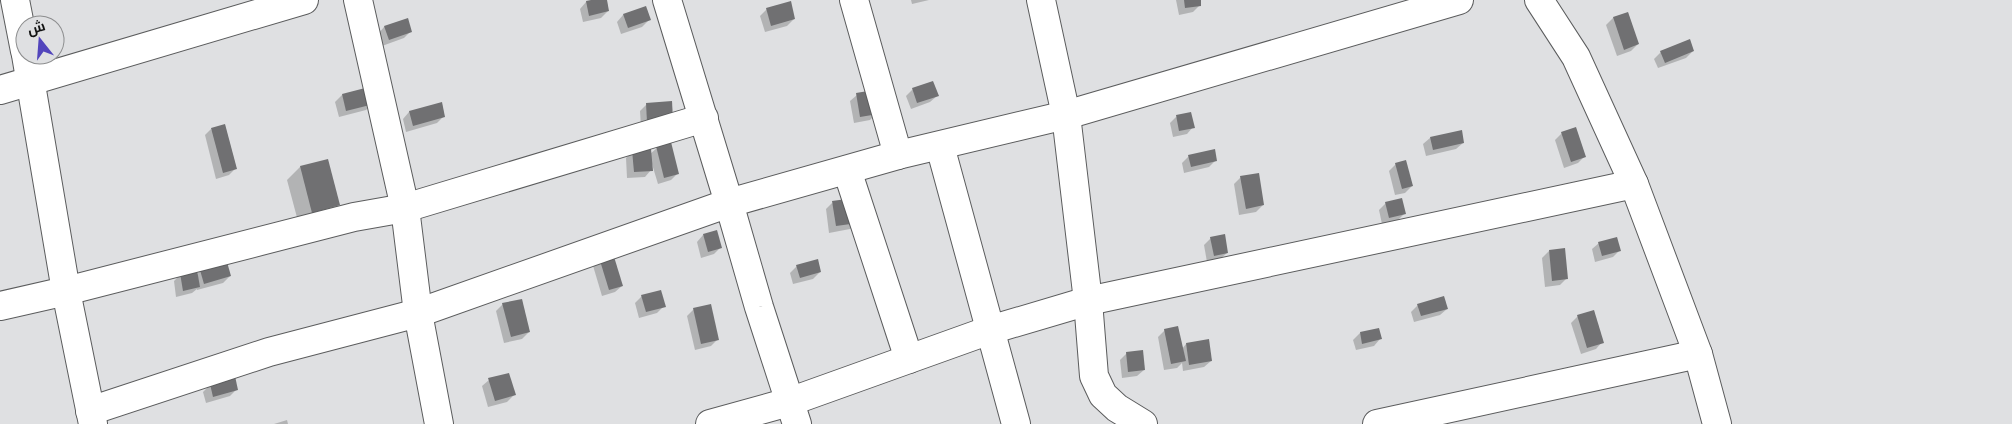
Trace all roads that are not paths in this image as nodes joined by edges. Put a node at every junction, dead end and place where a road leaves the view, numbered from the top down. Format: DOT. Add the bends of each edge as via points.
graph roads {
  1 [pos="15,0"];
  2 [pos="304,0"];
  3 [pos="358,0"];
  4 [pos="667,0"];
  5 [pos="854,0"];
  6 [pos="1041,0"];
  7 [pos="1458,0"];
  8 [pos="1539,0"];
  9 [pos="18,15"];
  10 [pos="28,65"];
  11 [pos="31,81"];
  12 [pos="0,90"];
  13 [pos="1066,115"];
  14 [pos="704,118"];
  15 [pos="940,146"];
  16 [pos="898,155"];
  17 [pos="848,170"];
  18 [pos="1634,184"];
  19 [pos="730,203"];
  20 [pos="405,208"];
  21 [pos="66,291"];
  22 [pos="1088,301"];
  23 [pos="0,306"];
  24 [pos="418,313"];
  25 [pos="990,330"];
  26 [pos="1698,354"];
  27 [pos="909,359"];
  28 [pos="793,413"];
  29 [pos="91,418"];
  30 [pos="1429,418"];
  31 [pos="439,424"];
  32 [pos="710,424"];
  33 [pos="1016,424"];
  34 [pos="1143,424"];
  35 [pos="1377,424"];
  36 [pos="1717,424"];
  1 -- 9 [label="street"];
  2 -- 11 [label="street"];
  3 -- 20 [label="street"];
  4 -- 14 [label="street"];
  5 -- 16 [label="street"];
  6 -- 13 [label="street"];
  7 -- 13 [label="street"];
  8 -- 18 [label="street" via="1576,57"];
  10 -- 11 [label="street"];
  11 -- 12 [label="street"];
  11 -- 21 [label="street"];
  13 -- 15 [label="street"];
  13 -- 22 [label="street"];
  14 -- 19 [label="street"];
  14 -- 20 [label="street"];
  15 -- 16 [label="street"];
  15 -- 25 [label="street"];
  16 -- 17 [label="street"];
  17 -- 19 [label="street"];
  17 -- 27 [label="street"];
  18 -- 22 [label="street"];
  18 -- 26 [label="street"];
  19 -- 24 [label="street"];
  19 -- 28 [label="street"];
  20 -- 21 [label="street" via="354,217"];
  20 -- 24 [label="street"];
  21 -- 23 [label="street"];
  21 -- 29 [label="street"];
  22 -- 25 [label="street"];
  22 -- 34 [label="street" via="1094,376 1103,396"];
  24 -- 29 [label="street" via="269,352"];
  24 -- 31 [label="street"];
  25 -- 27 [label="street"];
  25 -- 33 [label="street"];
  26 -- 30 [label="street"];
  26 -- 36 [label="street"];
  27 -- 28 [label="street"];
  28 -- 32 [label="street"];
  30 -- 35 [label="street"];
}
